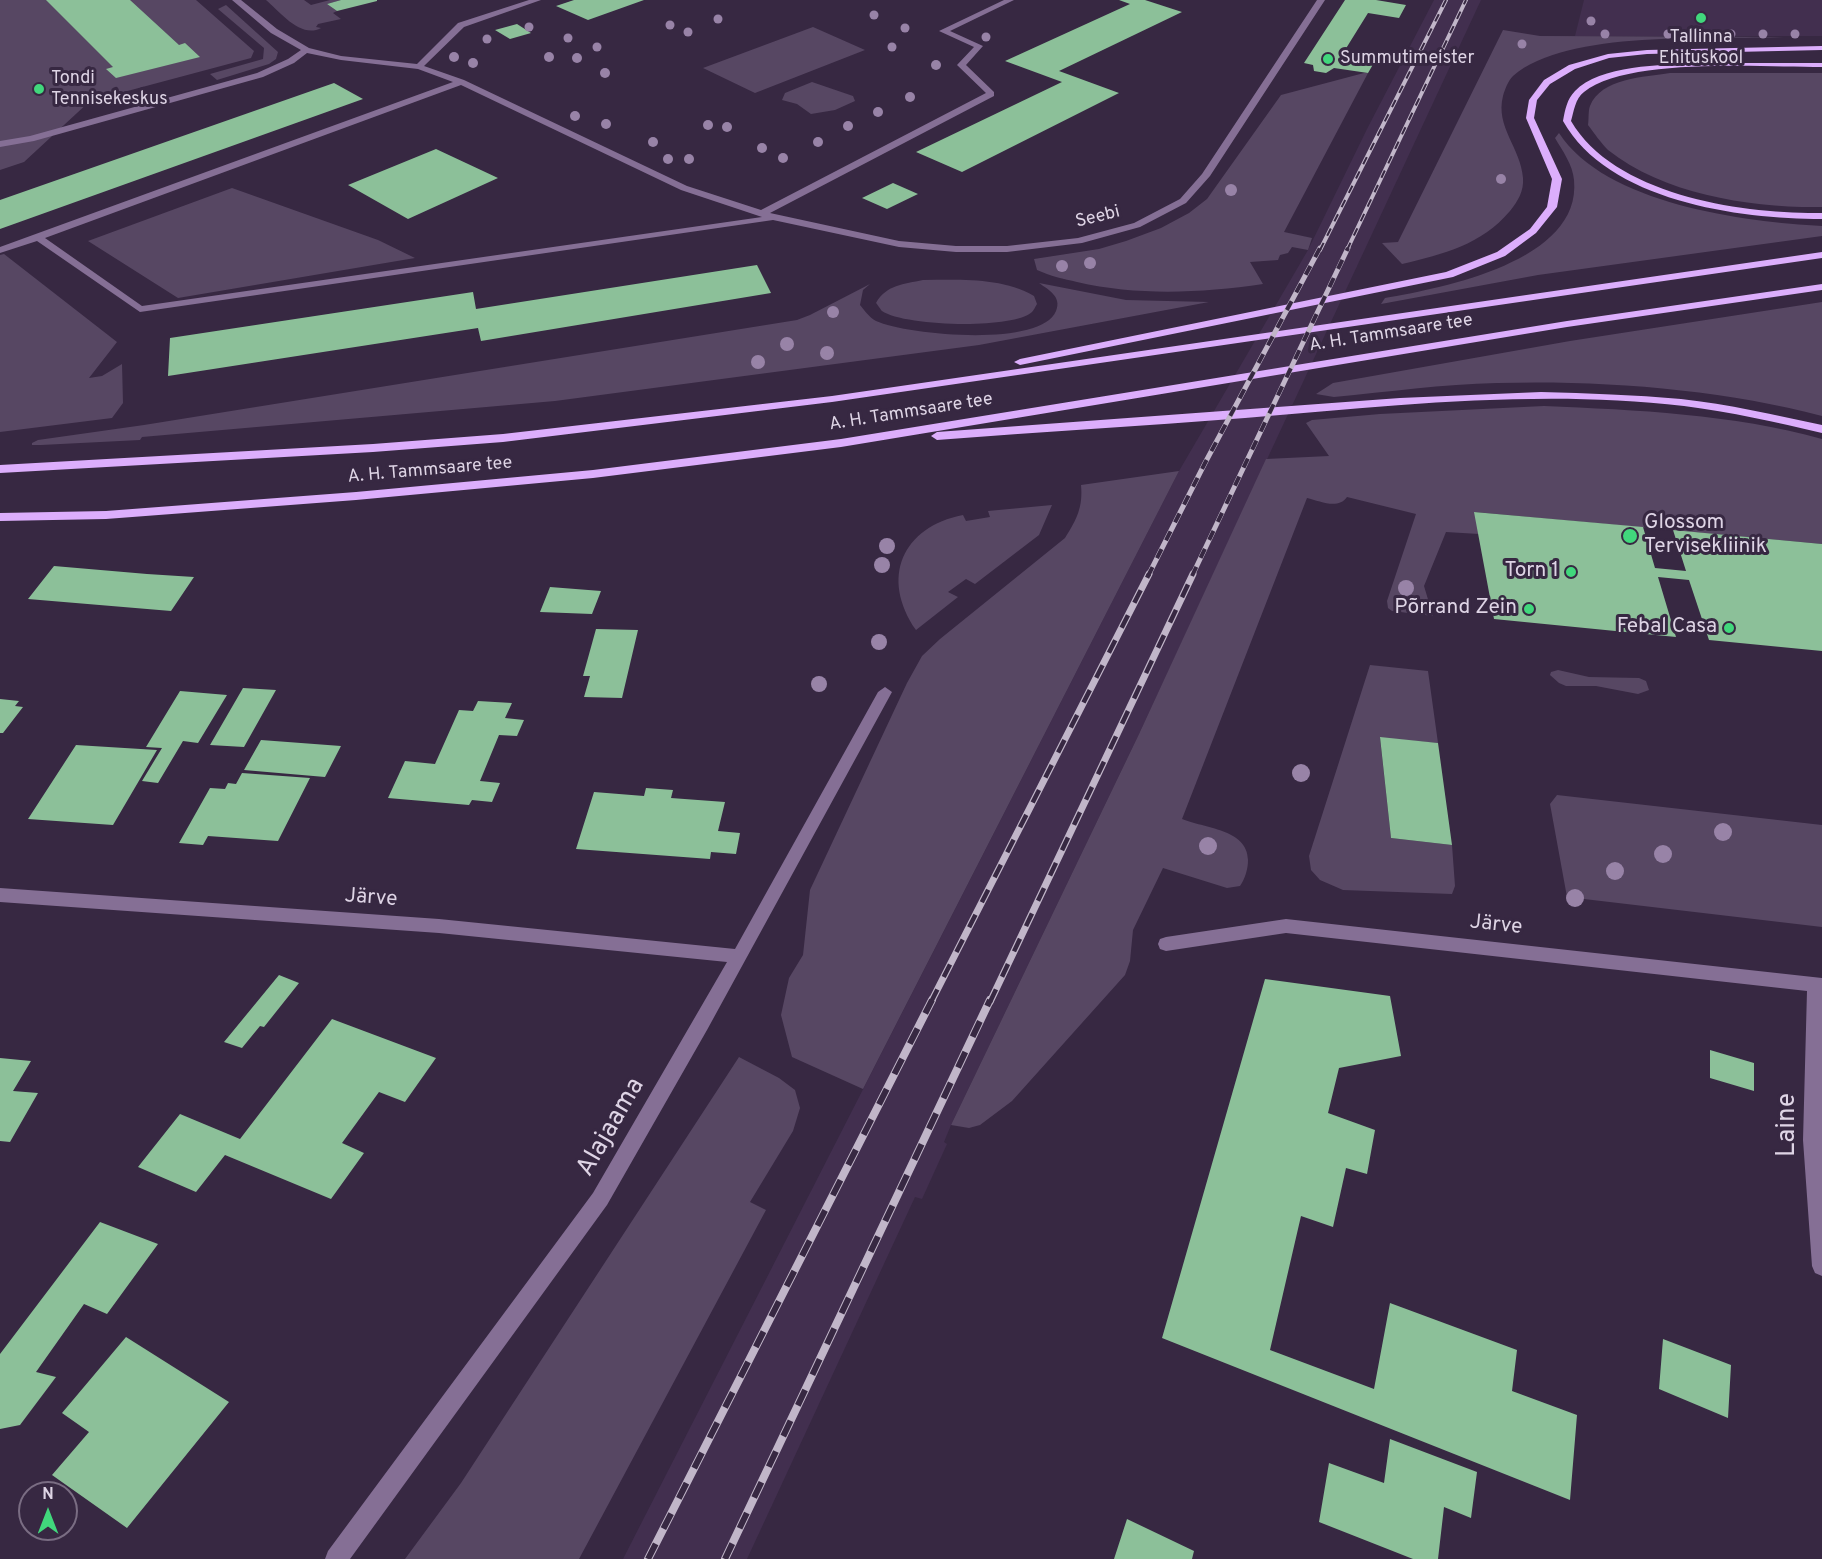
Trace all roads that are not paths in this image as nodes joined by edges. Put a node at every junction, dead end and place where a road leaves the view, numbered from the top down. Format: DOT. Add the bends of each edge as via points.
graph roads {
  1 [pos="236,0"];
  2 [pos="537,0"];
  3 [pos="1010,0"];
  4 [pos="1321,0"];
  5 [pos="1822,48"];
  6 [pos="306,51"];
  7 [pos="1822,64"];
  8 [pos="419,67"];
  9 [pos="462,82"];
  10 [pos="0,144"];
  11 [pos="761,214"];
  12 [pos="1822,216"];
  13 [pos="775,218"];
  14 [pos="38,237"];
  15 [pos="0,250"];
  16 [pos="1822,255"];
  17 [pos="1822,286"];
  18 [pos="832,399"];
  19 [pos="1822,429"];
  20 [pos="842,443"];
  21 [pos="0,469"];
  22 [pos="0,517"];
  23 [pos="885,692"];
  24 [pos="0,895"];
  25 [pos="1166,944"];
  26 [pos="738,956"];
  27 [pos="1819,985"];
  28 [pos="1822,1266"];
  29 [pos="336,1559"];
  1 -- 6 [label="street"];
  2 -- 8 [label="street" via="461,25"];
  3 -- 11 [label="street" via="943,31 979,46 961,65 991,94"];
  4 -- 13 [label="street, Seebi" via="1205,176 1183,201 1137,225 1078,241 1007,249 956,249 899,244"];
  5 -- 18 [label="main road" via="1608,56 1572,67 1547,82 1533,100 1530,118 1557,179 1552,207 1533,231 1501,254 1449,275"];
  6 -- 8 [label="street, Seebi"];
  6 -- 10 [label="street" via="260,75 31,139"];
  7 -- 12 [label="main road" via="1641,68 1608,76 1582,89 1571,102 1567,121 1580,142 1606,164 1643,183 1697,201 1772,215"];
  8 -- 9 [label="street, Seebi"];
  9 -- 11 [label="street, Seebi" via="684,188"];
  9 -- 14 [label="street"];
  11 -- 13 [label="street, Seebi"];
  13 -- 14 [label="street" via="140,309"];
  14 -- 15 [label="street"];
  16 -- 18 [label="main road, A. H. Tammsaare tee"];
  17 -- 20 [label="main road, A. H. Tammsaare tee"];
  18 -- 21 [label="main road, A. H. Tammsaare tee" via="491,439"];
  19 -- 20 [label="main road" via="1703,405 1528,394 1414,399"];
  20 -- 22 [label="main road, A. H. Tammsaare tee" via="593,474 356,496 106,515"];
  23 -- 26 [label="street, Alajaama"];
  24 -- 26 [label="street, Järve" via="439,926"];
  25 -- 27 [label="street, Järve" via="1286,926"];
  26 -- 29 [label="street, Alajaama" via="600,1199"];
  27 -- 28 [label="street, Laine" via="1812,1140"];
}
